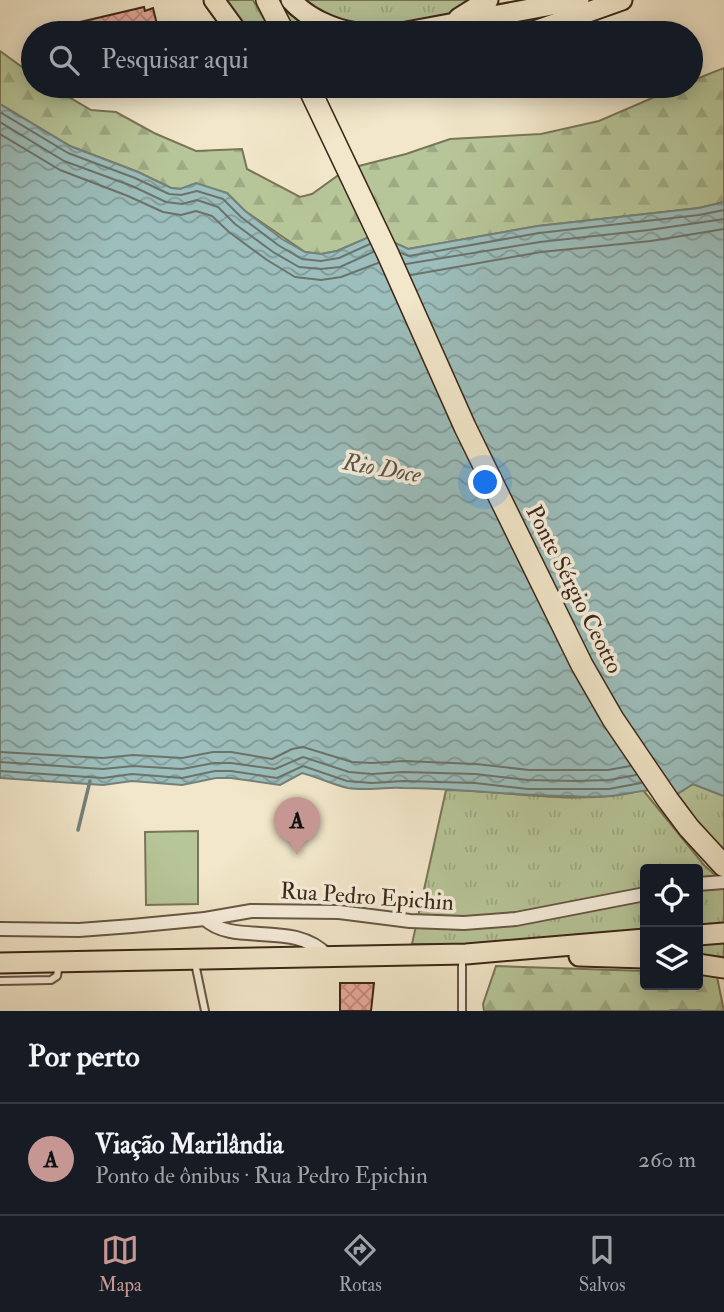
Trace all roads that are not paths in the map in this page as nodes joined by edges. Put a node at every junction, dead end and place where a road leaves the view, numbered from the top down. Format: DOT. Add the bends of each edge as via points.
graph roads {
  1 [pos="214,0"];
  2 [pos="267,0"];
  3 [pos="291,0"];
  4 [pos="488,0"];
  5 [pos="622,0"];
  6 [pos="566,1"];
  7 [pos="229,21"];
  8 [pos="278,21"];
  9 [pos="320,21"];
  10 [pos="452,21"];
  11 [pos="465,21"];
  12 [pos="548,21"];
  13 [pos="563,21"];
  14 [pos="314,98"];
  15 [pos="724,866"];
  16 [pos="724,882"];
  17 [pos="703,884"];
  18 [pos="640,895"];
  19 [pos="205,919"];
  20 [pos="0,929"];
  21 [pos="724,933"];
  22 [pos="703,935"];
  23 [pos="640,939"];
  24 [pos="464,954"];
  25 [pos="328,956"];
  26 [pos="194,958"];
  27 [pos="640,958"];
  28 [pos="60,962"];
  29 [pos="0,963"];
  30 [pos="703,965"];
  31 [pos="724,968"];
  32 [pos="0,981"];
  33 [pos="205,1011"];
  34 [pos="462,1011"];
  1 -- 7 [label="main road"];
  2 -- 8 [label="highway"];
  3 -- 9 [label="main road"];
  4 -- 10 [label="main road"];
  5 -- 13 [label="main road"];
  6 -- 11 [label="main road"];
  6 -- 12 [label="main road"];
  14 -- 15 [label="highway, Ponte Sérgio Ceotto" via="464,427 582,665 668,800"];
  16 -- 17 [label="street"];
  18 -- 19 [label="street, Rua Pedro Epichin" via="516,919 464,923 339,912 251,911"];
  19 -- 20 [label="street, Rua Pedro Epichin" via="79,930"];
  19 -- 25 [label="street" via="225,930 301,938 318,945"];
  21 -- 22 [label="main road"];
  23 -- 24 [label="main road"];
  24 -- 25 [label="main road"];
  24 -- 27 [label="main road"];
  24 -- 34 [label="lane"];
  25 -- 26 [label="main road"];
  26 -- 28 [label="main road"];
  26 -- 33 [label="lane"];
  28 -- 29 [label="main road"];
  28 -- 32 [label="lane" via="57,976 51,980"];
  30 -- 31 [label="main road"];
}
